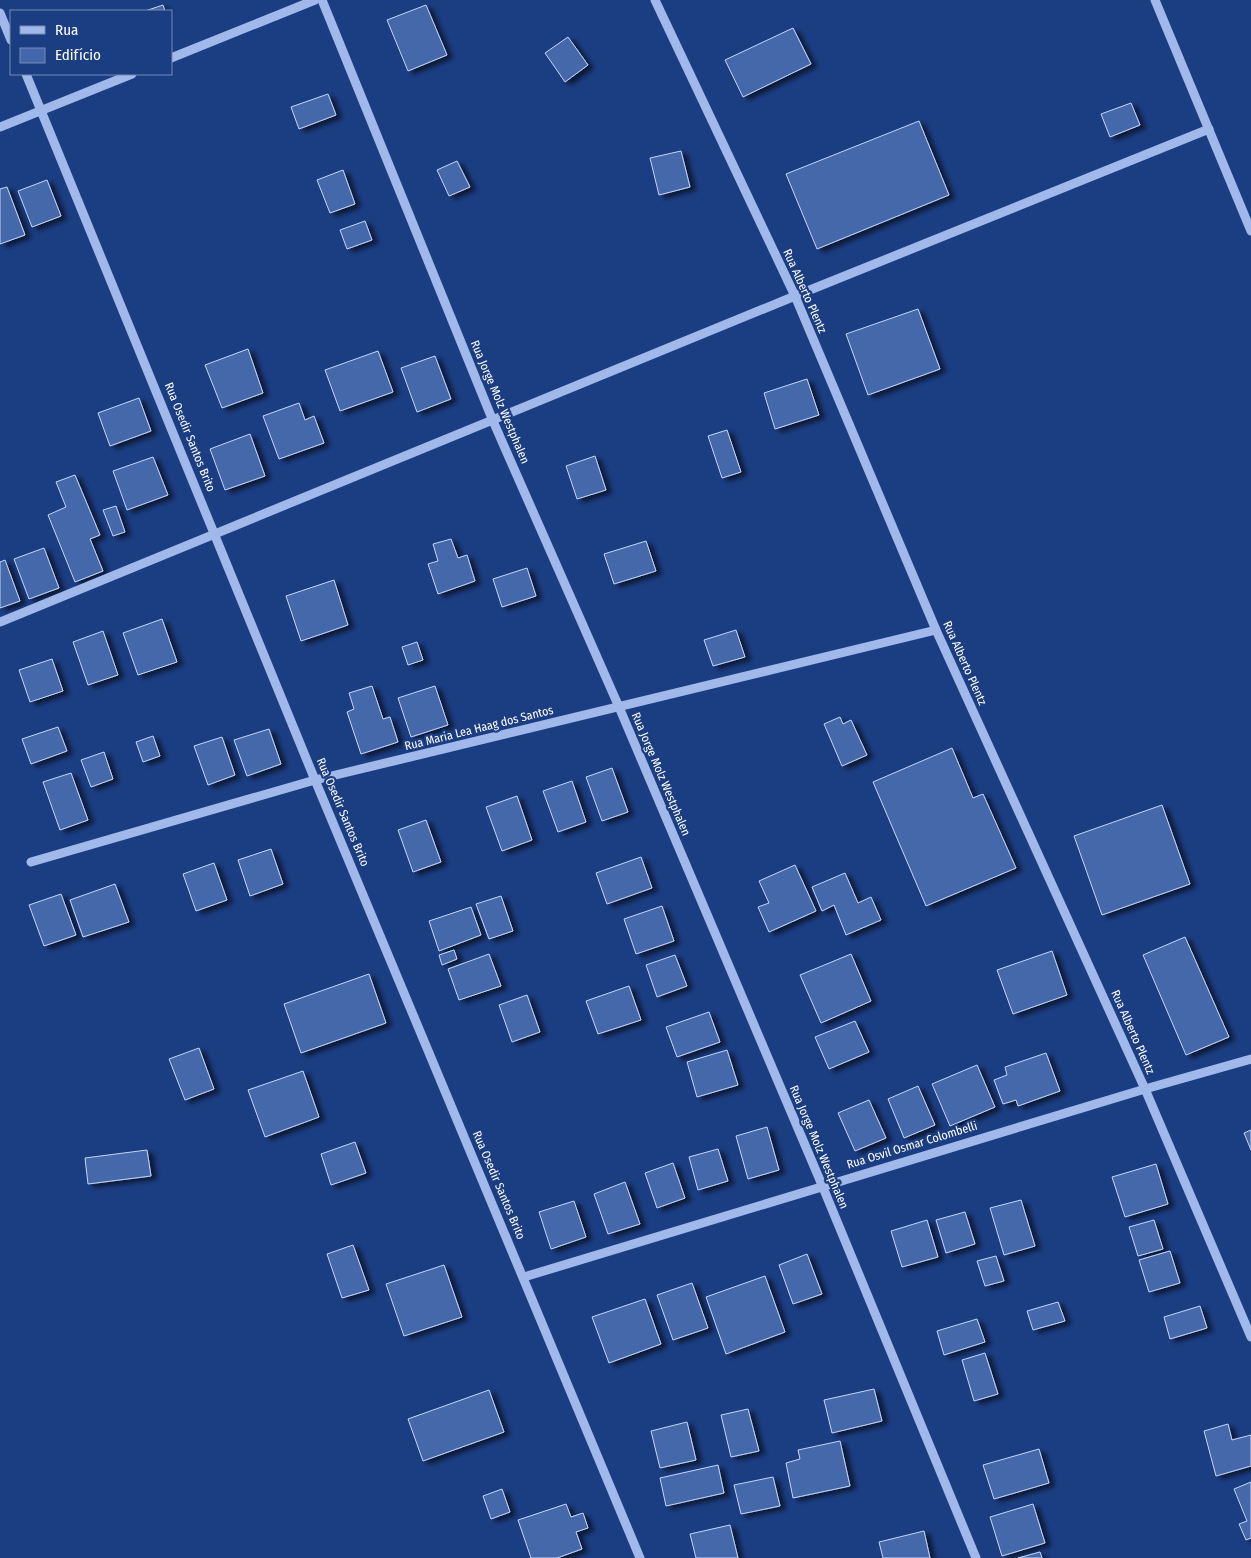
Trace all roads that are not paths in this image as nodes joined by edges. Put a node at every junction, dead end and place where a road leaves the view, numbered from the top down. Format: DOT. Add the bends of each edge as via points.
graph roads {
  1 [pos="315,0"];
  2 [pos="322,0"];
  3 [pos="654,0"];
  4 [pos="1155,0"];
  5 [pos="0,13"];
  6 [pos="10,38"];
  7 [pos="172,58"];
  8 [pos="26,75"];
  9 [pos="130,75"];
  10 [pos="41,111"];
  11 [pos="0,127"];
  12 [pos="1209,129"];
  13 [pos="1251,232"];
  14 [pos="795,296"];
  15 [pos="493,421"];
  16 [pos="216,534"];
  17 [pos="0,622"];
  18 [pos="936,630"];
  19 [pos="619,707"];
  20 [pos="315,780"];
  21 [pos="30,862"];
  22 [pos="1251,1060"];
  23 [pos="1145,1089"];
  24 [pos="822,1185"];
  25 [pos="524,1277"];
  26 [pos="1251,1337"];
  27 [pos="640,1558"];
  28 [pos="976,1558"];
  1 -- 7 [label="street"];
  2 -- 15 [label="street, Rua Jorge Molz Westphalen"];
  3 -- 14 [label="street, Rua Alberto Plentz"];
  4 -- 12 [label="street"];
  5 -- 6 [label="street"];
  8 -- 10 [label="street, Rua Osedir Santos Brito"];
  9 -- 10 [label="street"];
  10 -- 11 [label="street"];
  10 -- 16 [label="street, Rua Osedir Santos Brito"];
  12 -- 13 [label="street"];
  12 -- 14 [label="street"];
  14 -- 15 [label="street"];
  14 -- 18 [label="street, Rua Alberto Plentz"];
  15 -- 16 [label="street"];
  15 -- 19 [label="street, Rua Jorge Molz Westphalen"];
  16 -- 17 [label="street"];
  16 -- 20 [label="street, Rua Osedir Santos Brito"];
  18 -- 19 [label="street, Rua Maria Lea Haag dos Santos"];
  18 -- 23 [label="street, Rua Alberto Plentz"];
  19 -- 20 [label="street, Rua Maria Lea Haag dos Santos"];
  19 -- 24 [label="street, Rua Jorge Molz Westphalen"];
  20 -- 21 [label="street, Rua Maria Lea Haag dos Santos"];
  20 -- 25 [label="street, Rua Osedir Santos Brito"];
  22 -- 23 [label="street, Rua Osvil Osmar Colombelli"];
  23 -- 24 [label="street, Rua Osvil Osmar Colombelli"];
  23 -- 26 [label="street, Rua Alberto Plentz"];
  24 -- 25 [label="street, Rua Osvil Osmar Colombelli"];
  24 -- 28 [label="street, Rua Jorge Molz Westphalen"];
  25 -- 27 [label="street, Rua Osedir Santos Brito"];
}
